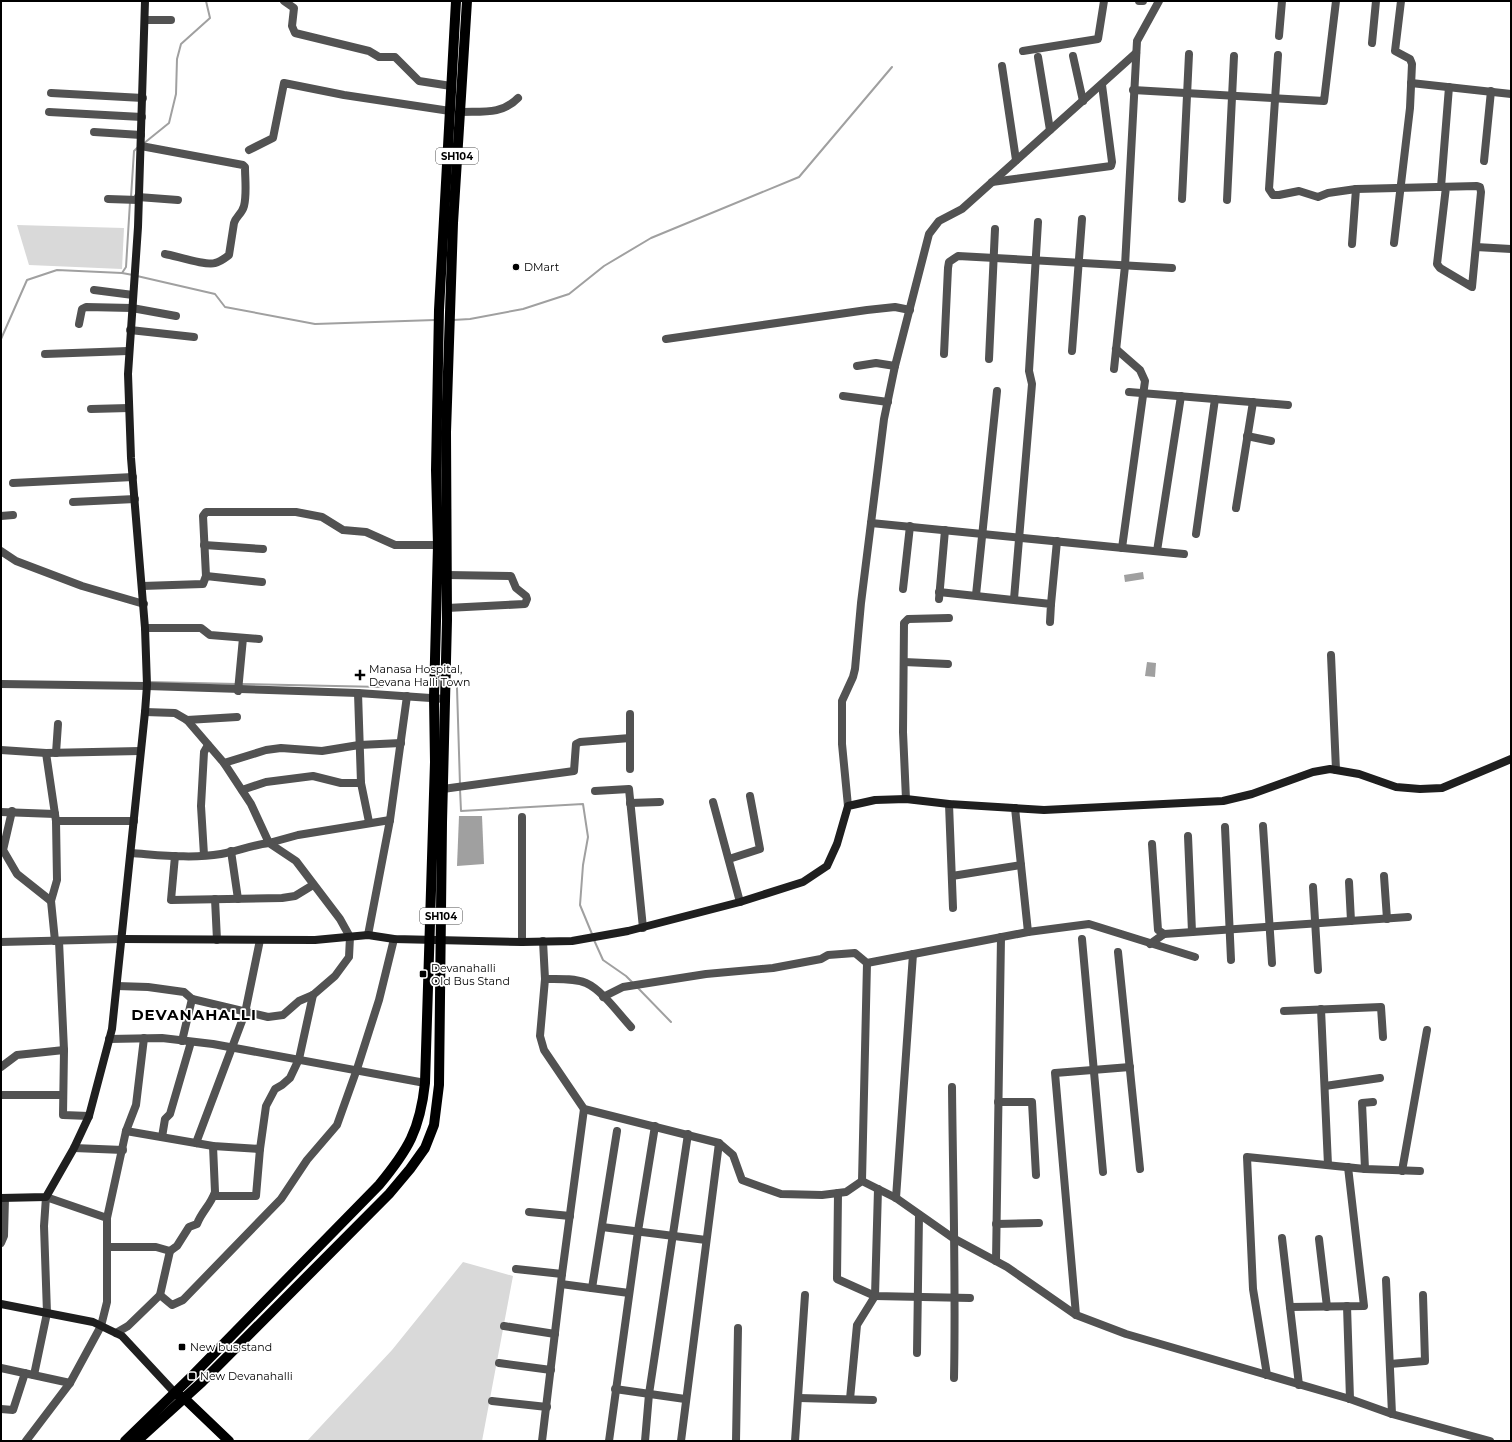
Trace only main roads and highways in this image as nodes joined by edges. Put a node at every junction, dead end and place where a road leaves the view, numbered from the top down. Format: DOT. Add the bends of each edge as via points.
graph roads {
  1 [pos="456,1"];
  2 [pos="467,1"];
  3 [pos="455,111"];
  4 [pos="444,334"];
  5 [pos="175,1393"];
  6 [pos="184,1398"];
  7 [pos="125,1441"];
  8 [pos="137,1441"];
  9 [pos="229,1441"];
  1 -- 3 [label="main road, SH104" via="452,86"];
  2 -- 3 [label="main road, SH104"];
  3 -- 4 [label="main road, SH104" via="450,310"];
  3 -- 4 [label="main road, SH104" via="439,310"];
  4 -- 5 [label="main road, SH104" via="436,470 438,545 435,762 422,1106 412,1137 396,1164 346,1220"];
  4 -- 6 [label="main road, SH104" via="446,699 438,1098 434,1125 425,1148 410,1169 361,1223"];
  5 -- 6 [label="main road"];
  5 -- 7 [label="main road"];
  6 -- 8 [label="main road"];
  6 -- 9 [label="main road"];
}
